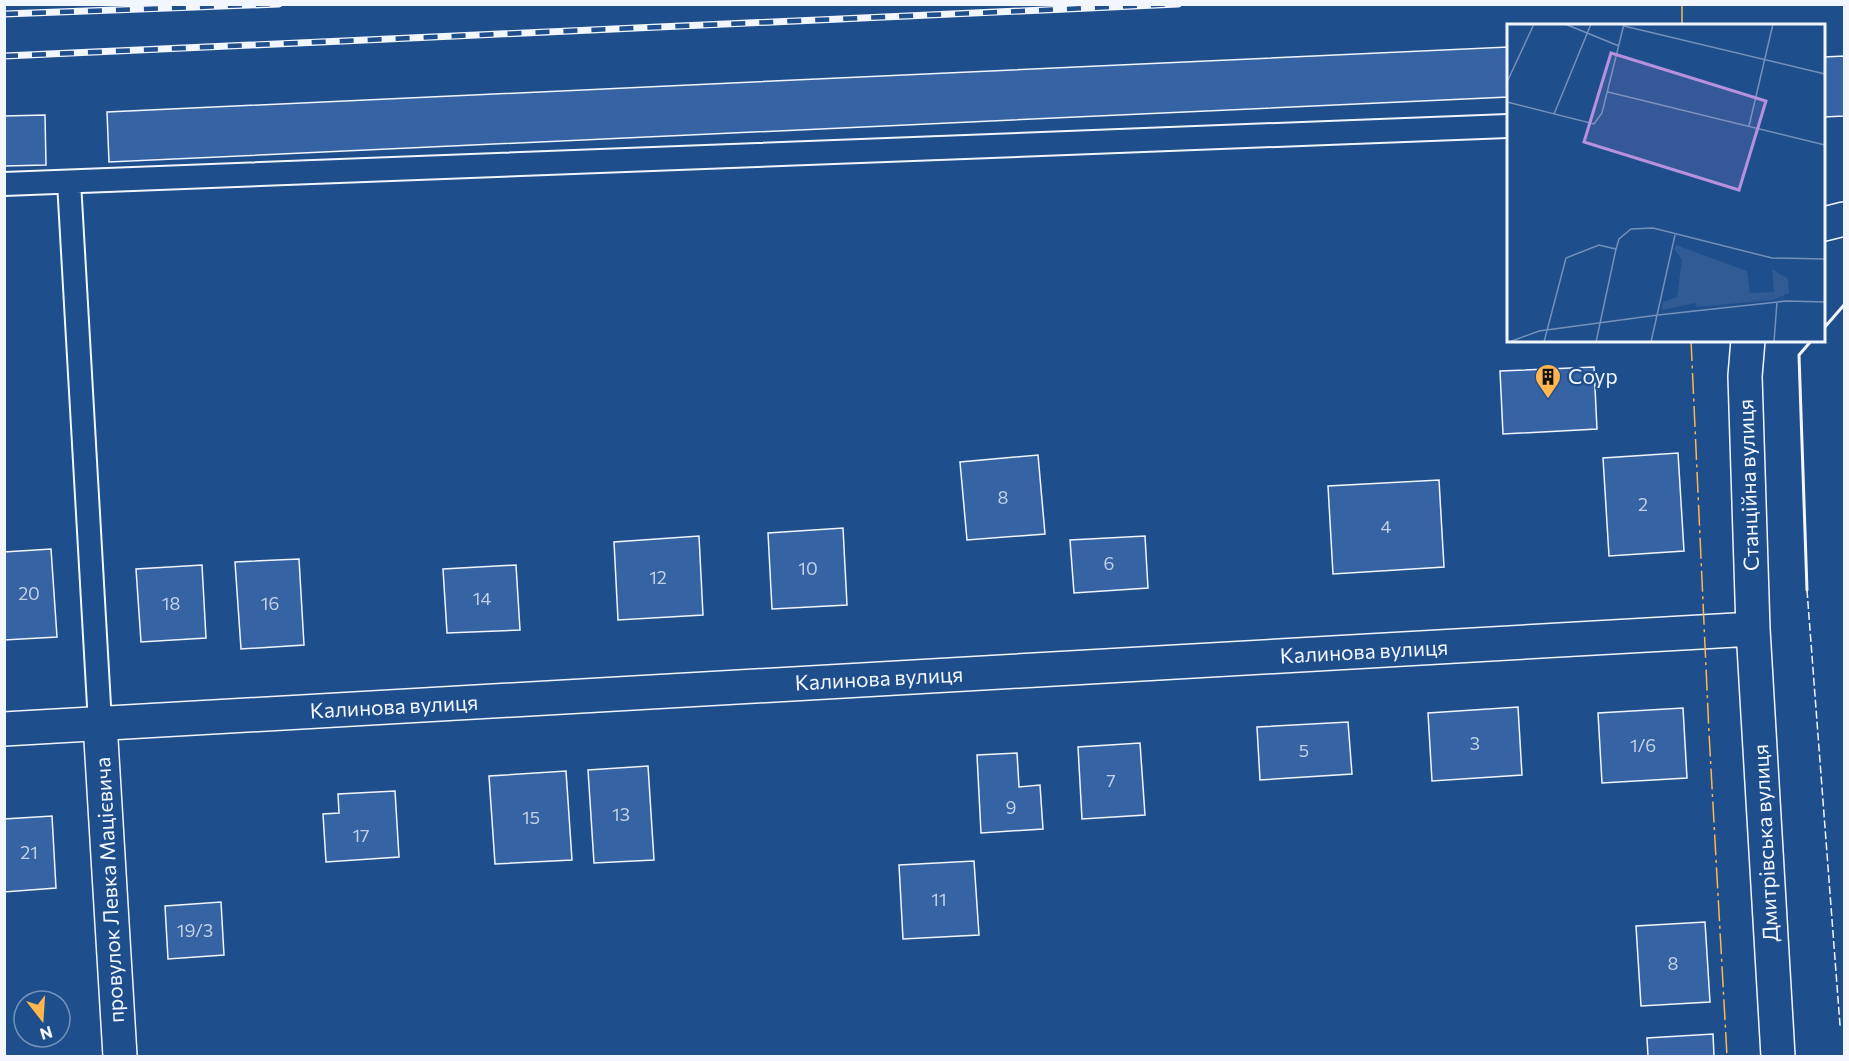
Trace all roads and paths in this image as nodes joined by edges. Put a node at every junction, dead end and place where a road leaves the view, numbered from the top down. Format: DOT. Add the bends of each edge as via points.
graph roads {
  1 [pos="1507,126"];
  2 [pos="69,182"];
  3 [pos="4,184"];
  4 [pos="1845,219"];
  5 [pos="1825,224"];
  6 [pos="1748,342"];
  7 [pos="1753,630"];
  8 [pos="100,723"];
  9 [pos="4,729"];
  10 [pos="120,1056"];
  11 [pos="1778,1056"];
  1 -- 2 [label="lane"];
  2 -- 3 [label="lane"];
  2 -- 8 [label="lane"];
  4 -- 5 [label="street"];
  6 -- 7 [label="street, Станційна вулиця" via="1745,376"];
  7 -- 8 [label="street, Калинова вулиця"];
  7 -- 11 [label="street, Дмитрівська вулиця"];
  8 -- 9 [label="street, Калинова вулиця"];
  8 -- 10 [label="street, провулок Левка Мацієвича"];
}
